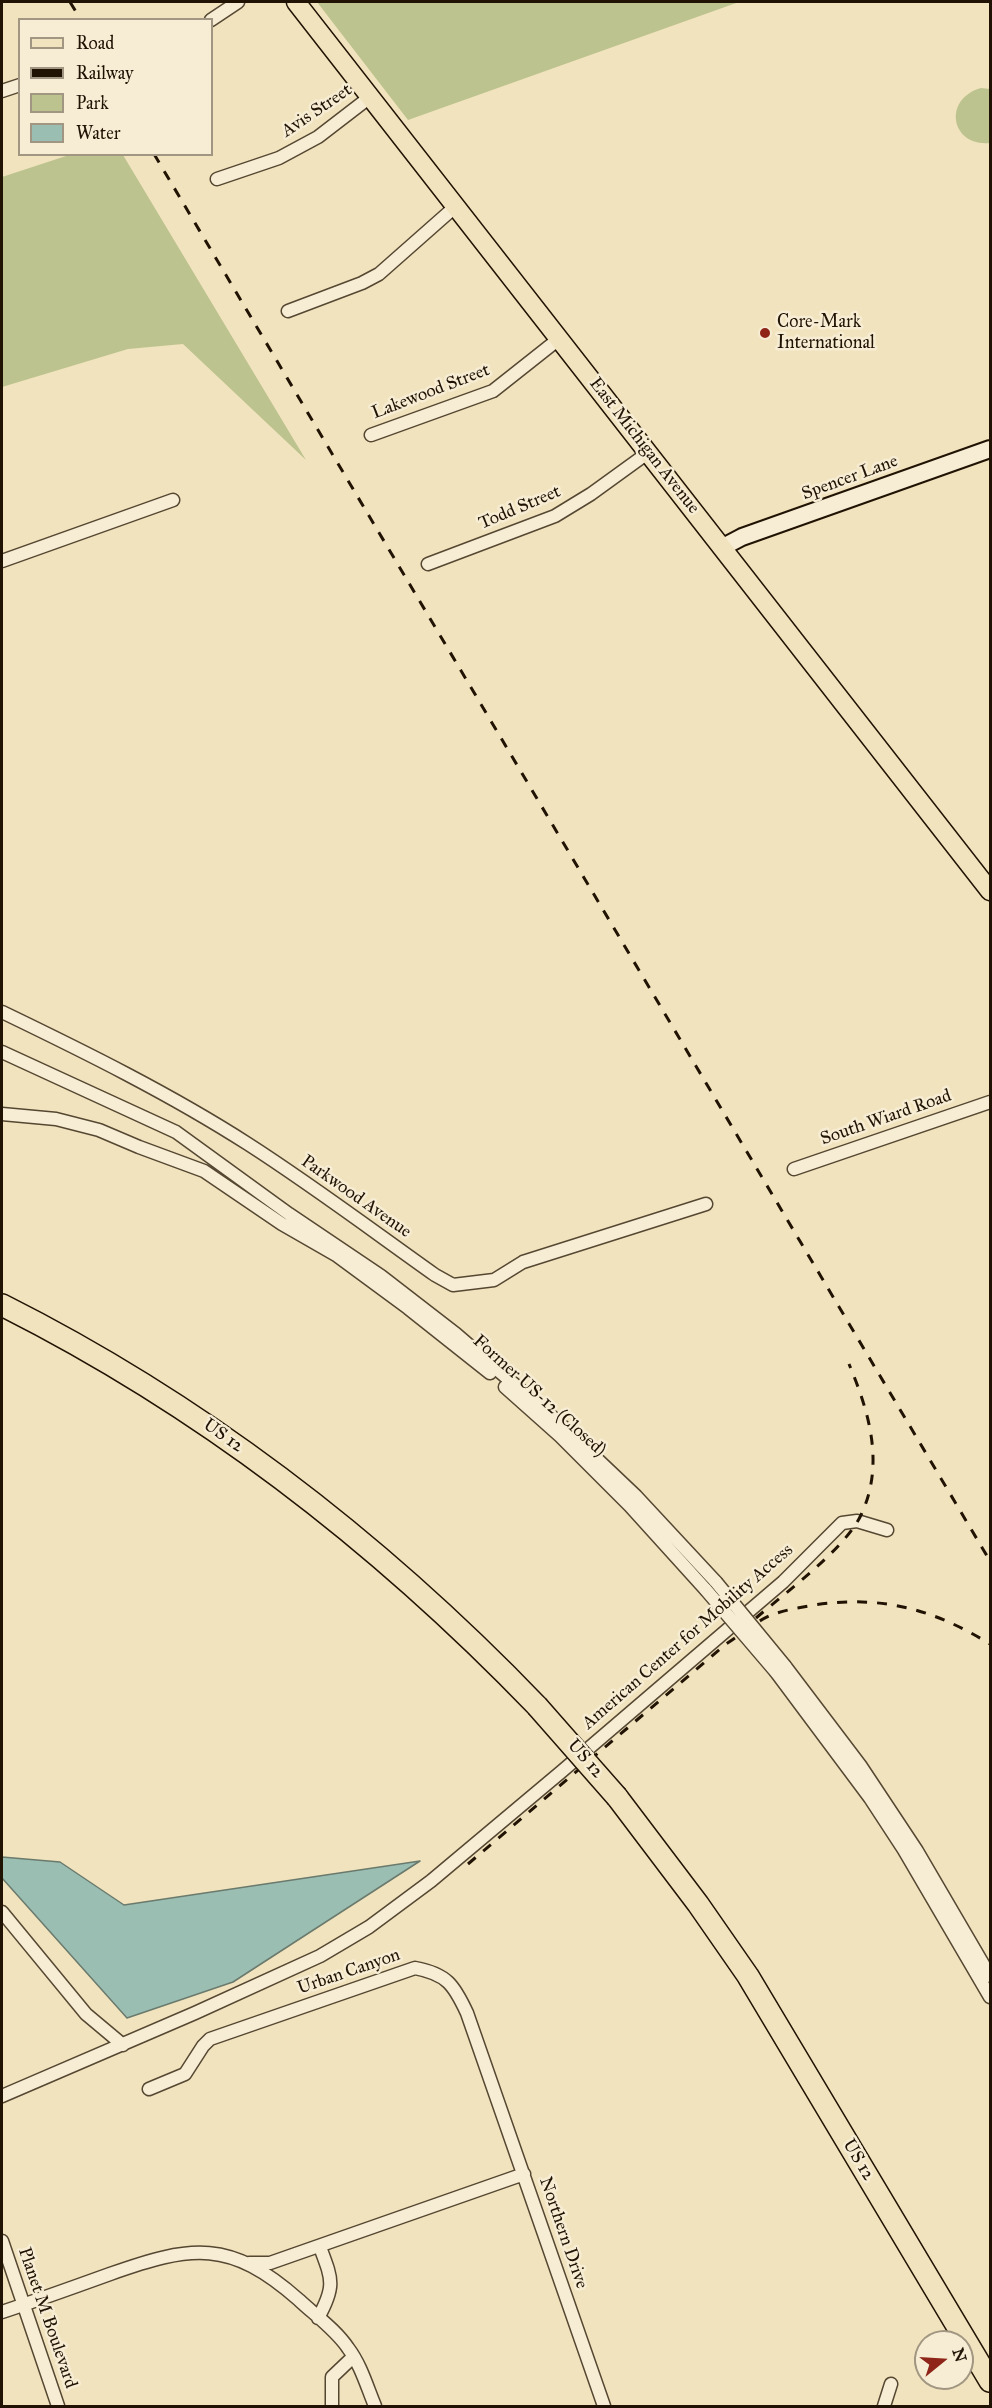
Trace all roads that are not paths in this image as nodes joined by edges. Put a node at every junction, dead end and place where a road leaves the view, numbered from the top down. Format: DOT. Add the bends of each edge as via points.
graph roads {
  1 [pos="238,2"];
  2 [pos="296,2"];
  3 [pos="213,19"];
  4 [pos="18,86"];
  5 [pos="2,91"];
  6 [pos="370,97"];
  7 [pos="217,179"];
  8 [pos="456,206"];
  9 [pos="288,311"];
  10 [pos="560,338"];
  11 [pos="371,435"];
  12 [pos="990,448"];
  13 [pos="649,452"];
  14 [pos="172,500"];
  15 [pos="723,547"];
  16 [pos="2,561"];
  17 [pos="428,564"];
  18 [pos="990,891"];
  19 [pos="2,1012"];
  20 [pos="2,1052"];
  21 [pos="990,1102"];
  22 [pos="2,1114"];
  23 [pos="794,1169"];
  24 [pos="706,1204"];
  25 [pos="2,1305"];
  26 [pos="887,1530"];
  27 [pos="781,1669"];
  28 [pos="2,1912"];
  29 [pos="990,1976"];
  30 [pos="990,1997"];
  31 [pos="123,2045"];
  32 [pos="149,2089"];
  33 [pos="2,2096"];
  34 [pos="524,2174"];
  35 [pos="2,2241"];
  36 [pos="320,2247"];
  37 [pos="245,2263"];
  38 [pos="23,2305"];
  39 [pos="2,2312"];
  40 [pos="318,2318"];
  41 [pos="353,2357"];
  42 [pos="990,2381"];
  43 [pos="891,2384"];
  44 [pos="58,2406"];
  45 [pos="332,2406"];
  46 [pos="372,2406"];
  47 [pos="604,2406"];
  48 [pos="884,2406"];
  1 -- 3 [label="street"];
  2 -- 6 [label="main road, East Michigan Avenue"];
  4 -- 5 [label="street"];
  6 -- 7 [label="street, Avis Street" via="318,137 279,158"];
  6 -- 8 [label="main road, East Michigan Avenue"];
  8 -- 9 [label="street" via="379,274"];
  8 -- 10 [label="main road, East Michigan Avenue"];
  10 -- 11 [label="street, Lakewood Street" via="493,391"];
  10 -- 13 [label="main road, East Michigan Avenue"];
  12 -- 15 [label="street, Spencer Lane"];
  13 -- 15 [label="main road, East Michigan Avenue"];
  13 -- 17 [label="street, Todd Street" via="555,516"];
  14 -- 16 [label="street"];
  15 -- 18 [label="main road, East Michigan Avenue"];
  19 -- 24 [label="street, Parkwood Avenue" via="156,1090 248,1144 453,1285 494,1280 523,1262"];
  20 -- 27 [label="street, bridge" via="176,1132 381,1276 456,1334 636,1496 716,1582"];
  21 -- 23 [label="street, South Wiard Road"];
  22 -- 27 [label="street, Former US-12 (Closed), bridge" via="56,1119 99,1130 204,1171 328,1250 493,1376 560,1436"];
  25 -- 42 [label="highway, US 12 / US 12, bridge" via="191,1414 311,1500 402,1575 482,1648 537,1706 617,1797 748,1976"];
  26 -- 31 [label="street, American Center for Mobility Access" via="857,1521 842,1523 783,1582 570,1764 431,1881 369,1927 320,1956"];
  27 -- 29 [label="street" via="867,1774"];
  27 -- 30 [label="street" via="904,1850"];
  28 -- 31 [label="street" via="86,2014"];
  31 -- 33 [label="street, American Center for Mobility Access"];
  32 -- 34 [label="street, Urban Canyon" via="185,2074 210,2039 415,1968 430,1971 456,1989"];
  34 -- 36 [label="street, Northern Drive"];
  34 -- 47 [label="street, Northern Drive"];
  35 -- 38 [label="street, Planet M Boulevard"];
  36 -- 37 [label="street, Northern Drive" via="270,2263"];
  36 -- 40 [label="street" via="332,2284"];
  37 -- 38 [label="street" via="204,2252 177,2253"];
  37 -- 40 [label="street" via="260,2269"];
  38 -- 39 [label="street"];
  38 -- 44 [label="street, Planet M Boulevard"];
  40 -- 41 [label="street"];
  41 -- 45 [label="street" via="332,2377"];
  41 -- 46 [label="street"];
  43 -- 48 [label="street"];
}
